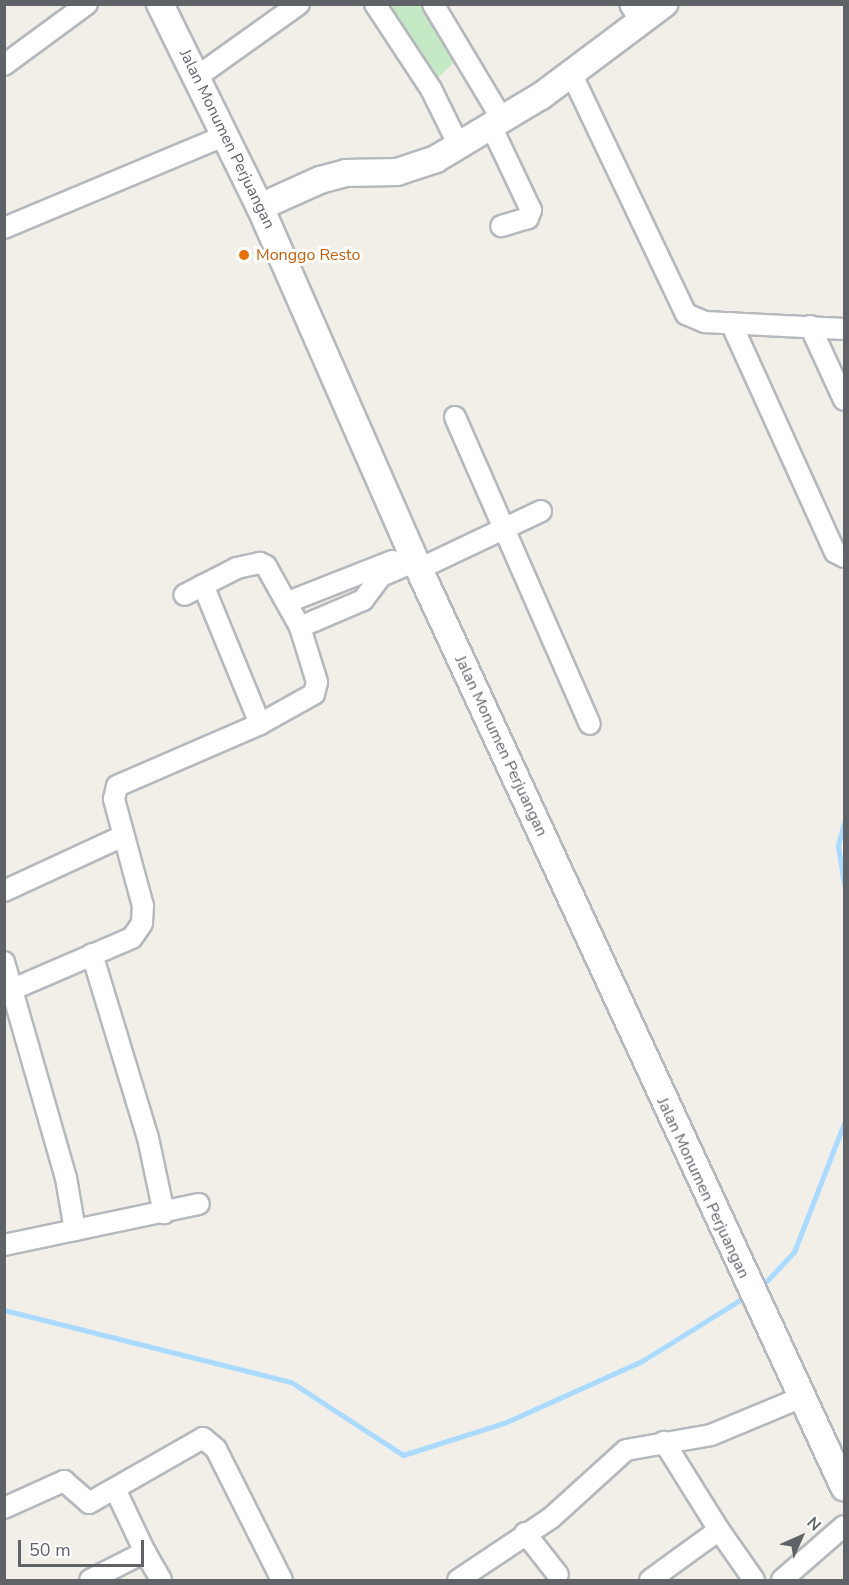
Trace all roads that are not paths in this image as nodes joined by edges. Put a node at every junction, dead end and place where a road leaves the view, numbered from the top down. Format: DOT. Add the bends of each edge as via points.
graph roads {
  1 [pos="87,4"];
  2 [pos="160,4"];
  3 [pos="299,4"];
  4 [pos="375,4"];
  5 [pos="433,4"];
  6 [pos="664,4"];
  7 [pos="636,13"];
  8 [pos="4,65"];
  9 [pos="572,75"];
  10 [pos="198,76"];
  11 [pos="497,124"];
  12 [pos="226,135"];
  13 [pos="459,146"];
  14 [pos="260,207"];
  15 [pos="501,226"];
  16 [pos="4,228"];
  17 [pos="731,323"];
  18 [pos="810,326"];
  19 [pos="844,328"];
  20 [pos="844,400"];
  21 [pos="455,417"];
  22 [pos="541,511"];
  23 [pos="505,529"];
  24 [pos="844,557"];
  25 [pos="416,561"];
  26 [pos="203,585"];
  27 [pos="184,595"];
  28 [pos="288,602"];
  29 [pos="300,627"];
  30 [pos="260,724"];
  31 [pos="590,724"];
  32 [pos="123,836"];
  33 [pos="4,891"];
  34 [pos="92,954"];
  35 [pos="4,962"];
  36 [pos="10,990"];
  37 [pos="199,1204"];
  38 [pos="164,1213"];
  39 [pos="75,1230"];
  40 [pos="4,1245"];
  41 [pos="800,1398"];
  42 [pos="664,1442"];
  43 [pos="844,1487"];
  44 [pos="116,1491"];
  45 [pos="4,1508"];
  46 [pos="844,1526"];
  47 [pos="719,1530"];
  48 [pos="525,1533"];
  49 [pos="145,1552"];
  50 [pos="558,1575"];
  51 [pos="90,1581"];
  52 [pos="160,1581"];
  53 [pos="282,1581"];
  54 [pos="458,1581"];
  55 [pos="650,1581"];
  56 [pos="754,1581"];
  57 [pos="782,1581"];
  1 -- 8 [label="street"];
  2 -- 10 [label="street, Jalan Monumen Perjuangan"];
  3 -- 10 [label="street"];
  4 -- 13 [label="street" via="421,72"];
  5 -- 11 [label="street"];
  6 -- 7 [label="street"];
  7 -- 9 [label="street"];
  9 -- 11 [label="street"];
  9 -- 17 [label="street" via="686,314 698,321"];
  10 -- 12 [label="street, Jalan Monumen Perjuangan"];
  11 -- 13 [label="street"];
  11 -- 15 [label="street" via="531,210 528,218"];
  12 -- 14 [label="street, Jalan Monumen Perjuangan"];
  12 -- 16 [label="street"];
  13 -- 14 [label="street" via="414,168 346,172"];
  14 -- 25 [label="street, Jalan Monumen Perjuangan"];
  17 -- 18 [label="street"];
  17 -- 24 [label="street" via="835,552"];
  18 -- 19 [label="street"];
  18 -- 20 [label="street"];
  21 -- 23 [label="street"];
  22 -- 23 [label="street"];
  23 -- 25 [label="street"];
  23 -- 31 [label="street"];
  25 -- 28 [label="street"];
  25 -- 29 [label="street" via="381,576 363,600"];
  25 -- 41 [label="street, Jalan Monumen Perjuangan"];
  26 -- 27 [label="street"];
  26 -- 28 [label="street" via="260,563"];
  26 -- 30 [label="street"];
  28 -- 29 [label="street"];
  29 -- 30 [label="street" via="316,682 314,694"];
  30 -- 32 [label="street" via="122,782 114,799"];
  32 -- 33 [label="street"];
  32 -- 34 [label="street" via="143,906 142,923 132,938"];
  34 -- 36 [label="street"];
  34 -- 38 [label="street" via="148,1138"];
  35 -- 36 [label="street"];
  36 -- 39 [label="street"];
  37 -- 38 [label="street"];
  38 -- 39 [label="street"];
  39 -- 40 [label="street"];
  41 -- 42 [label="street" via="711,1435"];
  41 -- 43 [label="street, Jalan Monumen Perjuangan"];
  42 -- 47 [label="street"];
  42 -- 48 [label="street" via="626,1450 551,1518"];
  44 -- 45 [label="street" via="86,1502 64,1481"];
  44 -- 49 [label="street"];
  44 -- 53 [label="street" via="196,1441 209,1440"];
  46 -- 57 [label="street"];
  47 -- 55 [label="street"];
  47 -- 56 [label="street"];
  48 -- 50 [label="street"];
  48 -- 54 [label="street"];
  49 -- 51 [label="street"];
  49 -- 52 [label="street"];
}
